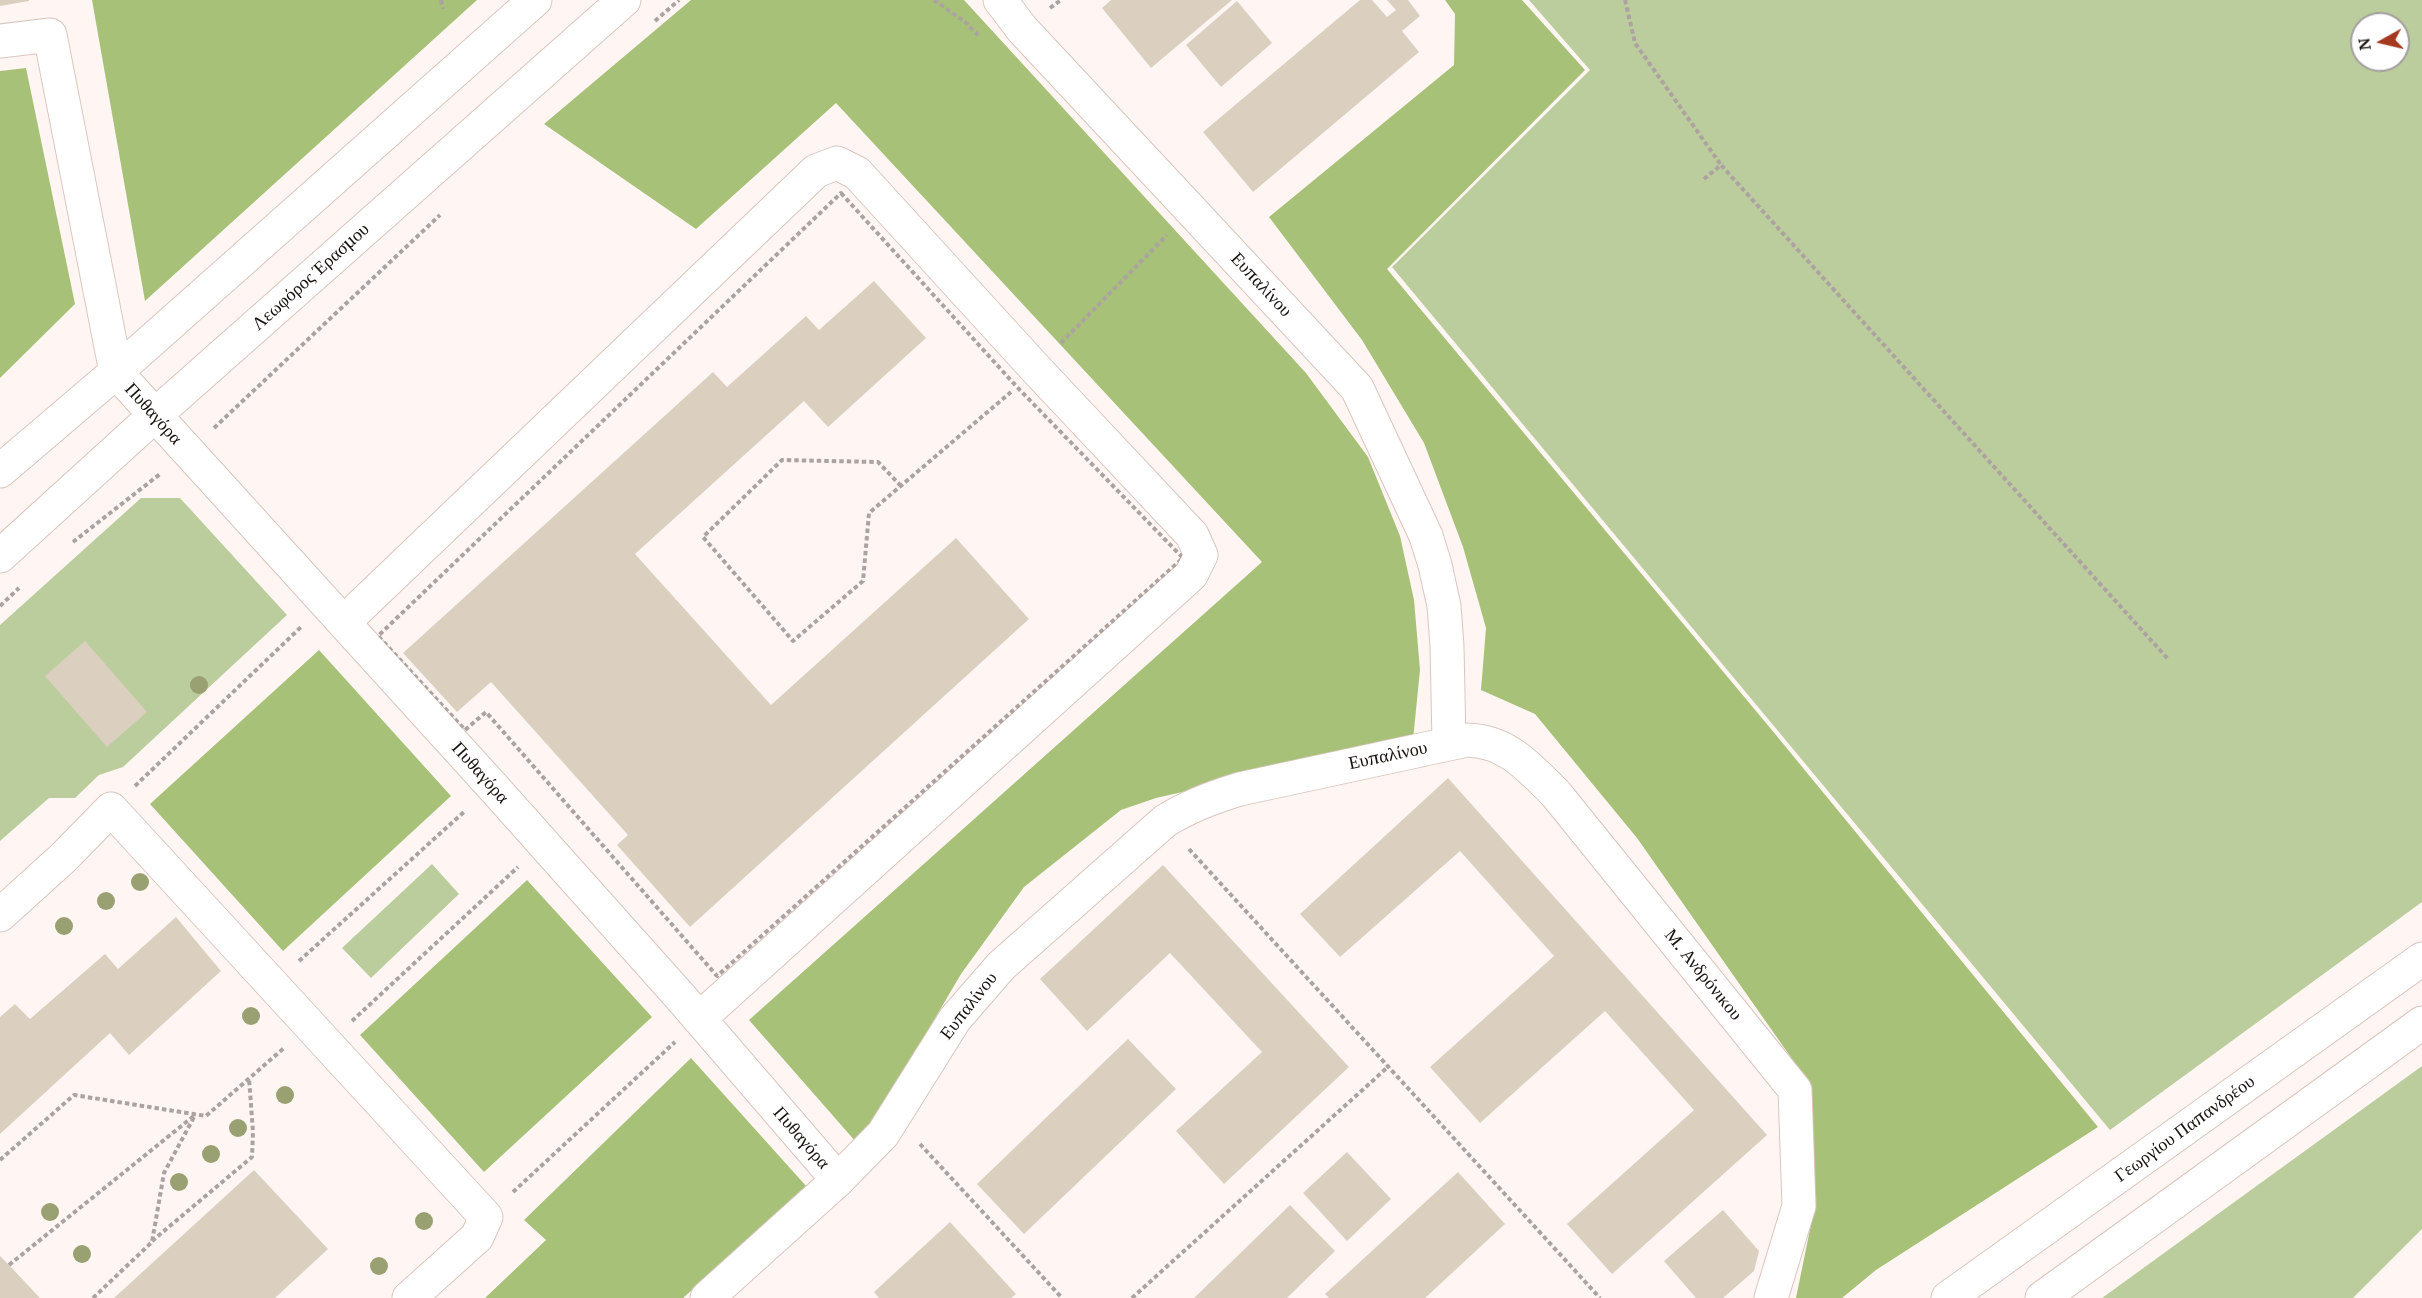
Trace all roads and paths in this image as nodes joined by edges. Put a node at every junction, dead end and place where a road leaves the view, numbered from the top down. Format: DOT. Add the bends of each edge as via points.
graph roads {
  1 [pos="441,0"];
  2 [pos="535,0"];
  3 [pos="624,0"];
  4 [pos="679,0"];
  5 [pos="934,0"];
  6 [pos="1624,0"];
  7 [pos="1009,8"];
  8 [pos="442,9"];
  9 [pos="652,23"];
  10 [pos="980,36"];
  11 [pos="0,42"];
  12 [pos="1721,165"];
  13 [pos="1704,179"];
  14 [pos="1191,211"];
  15 [pos="442,213"];
  16 [pos="116,372"];
  17 [pos="1026,378"];
  18 [pos="154,416"];
  19 [pos="211,430"];
  20 [pos="0,471"];
  21 [pos="901,486"];
  22 [pos="0,556"];
  23 [pos="336,612"];
  24 [pos="2168,659"];
  25 [pos="1449,743"];
  26 [pos="493,786"];
  27 [pos="111,809"];
  28 [pos="1164,821"];
  29 [pos="543,843"];
  30 [pos="0,915"];
  31 [pos="2422,959"];
  32 [pos="273,985"];
  33 [pos="699,1019"];
  34 [pos="2422,1023"];
  35 [pos="318,1034"];
  36 [pos="1389,1066"];
  37 [pos="249,1078"];
  38 [pos="196,1115"];
  39 [pos="895,1117"];
  40 [pos="0,1160"];
  41 [pos="838,1180"];
  42 [pos="2087,1199"];
  43 [pos="486,1217"];
  44 [pos="2119,1241"];
  45 [pos="152,1242"];
  46 [pos="9,1265"];
  47 [pos="93,1298"];
  48 [pos="409,1298"];
  49 [pos="707,1298"];
  50 [pos="1062,1298"];
  51 [pos="1132,1298"];
  52 [pos="1599,1298"];
  53 [pos="1771,1298"];
  54 [pos="1948,1298"];
  55 [pos="2042,1298"];
  1 -- 8 [label="path"];
  2 -- 16 [label="street"];
  3 -- 18 [label="street, Λεωφόρος Έρασμου"];
  4 -- 9 [label="path"];
  5 -- 10 [label="path"];
  6 -- 12 [label="path" via="1635,43"];
  7 -- 14 [label="street, Ευπαλίνου"];
  11 -- 16 [label="street" via="50,35"];
  12 -- 13 [label="path"];
  12 -- 24 [label="path"];
  14 -- 17 [label="path"];
  14 -- 25 [label="street, Ευπαλίνου" via="1358,387 1426,536 1435,565 1444,606"];
  15 -- 19 [label="path"];
  16 -- 18 [label="street, Πυθαγόρα"];
  16 -- 20 [label="street"];
  17 -- 17 [label="path" via="1183,558 717,976 486,712 465,730 378,636 841,193"];
  17 -- 21 [label="path"];
  17 -- 23 [label="street" via="856,173 837,163 816,171"];
  17 -- 33 [label="street" via="1192,535 1201,555 1191,575"];
  18 -- 22 [label="street, Λεωφόρος Έρασμου"];
  18 -- 23 [label="street, Πυθαγόρα"];
  21 -- 21 [label="path" via="869,513 863,581 793,641 704,537 782,460 878,462"];
  23 -- 26 [label="street, Πυθαγόρα"];
  23 -- 27 [label="path"];
  25 -- 28 [label="street, Ευπαλίνου" via="1240,789"];
  25 -- 53 [label="street, Μ. Ανδρόνικου" via="1481,740 1510,751 1556,794 1795,1090 1799,1206"];
  26 -- 29 [label="street, Πυθαγόρα"];
  26 -- 32 [label="path"];
  27 -- 30 [label="street"];
  27 -- 32 [label="street"];
  28 -- 36 [label="path"];
  28 -- 39 [label="street, Ευπαλίνου" via="1001,966 955,1019"];
  29 -- 33 [label="street, Πυθαγόρα"];
  29 -- 35 [label="path"];
  31 -- 42 [label="street, Γεωργίου Παπανδρέου"];
  32 -- 35 [label="street"];
  33 -- 41 [label="street, Πυθαγόρα"];
  33 -- 43 [label="path"];
  34 -- 44 [label="street"];
  35 -- 37 [label="path"];
  35 -- 43 [label="street"];
  36 -- 51 [label="path"];
  36 -- 52 [label="path"];
  37 -- 38 [label="path" via="206,1116"];
  37 -- 45 [label="path" via="252,1157"];
  38 -- 40 [label="path" via="74,1095"];
  38 -- 45 [label="path" via="164,1173"];
  38 -- 46 [label="path"];
  39 -- 41 [label="street, Ευπαλίνου" via="884,1134"];
  39 -- 50 [label="path"];
  41 -- 49 [label="street, Ευπαλίνου"];
  42 -- 44 [label="street"];
  42 -- 54 [label="street, Γεωργίου Παπανδρέου"];
  43 -- 48 [label="street" via="477,1237"];
  44 -- 55 [label="street"];
  45 -- 47 [label="path"];
}
